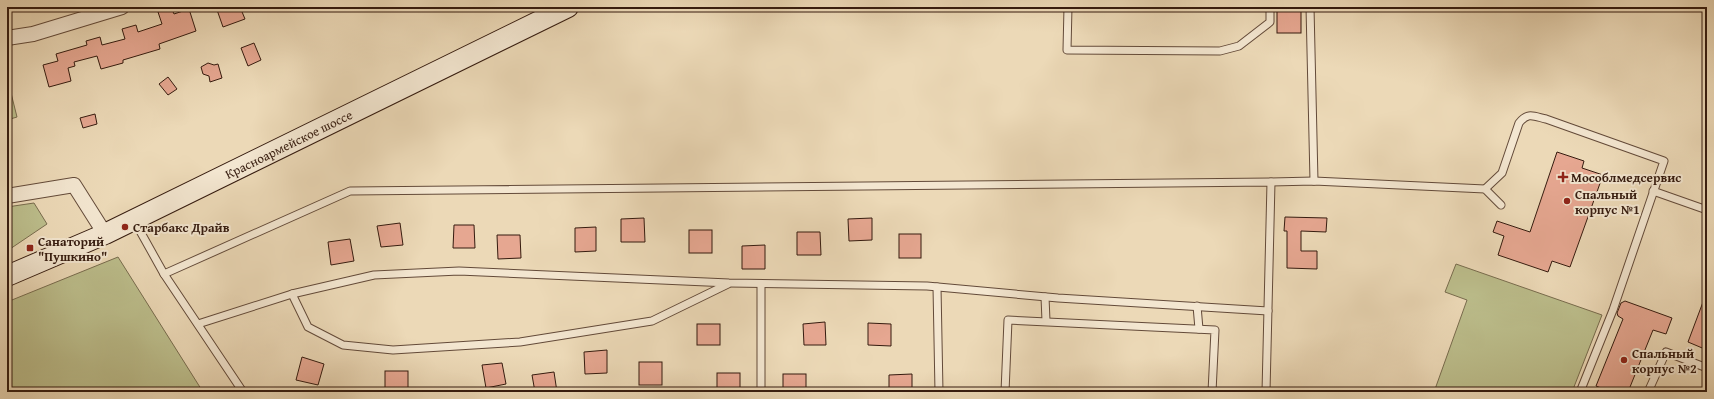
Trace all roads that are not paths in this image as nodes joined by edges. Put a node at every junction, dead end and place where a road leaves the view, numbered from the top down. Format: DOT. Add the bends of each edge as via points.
graph roads {
  1 [pos="122,7"];
  2 [pos="568,7"];
  3 [pos="1068,7"];
  4 [pos="1270,7"];
  5 [pos="1310,7"];
  6 [pos="7,38"];
  7 [pos="1314,181"];
  8 [pos="1271,182"];
  9 [pos="1486,189"];
  10 [pos="1653,191"];
  11 [pos="7,196"];
  12 [pos="1501,205"];
  13 [pos="1707,210"];
  14 [pos="134,220"];
  15 [pos="105,234"];
  16 [pos="164,274"];
  17 [pos="7,276"];
  18 [pos="729,283"];
  19 [pos="761,284"];
  20 [pos="936,287"];
  21 [pos="292,294"];
  22 [pos="1045,297"];
  23 [pos="1197,306"];
  24 [pos="1268,311"];
  25 [pos="1046,322"];
  26 [pos="198,324"];
  27 [pos="1199,329"];
  28 [pos="1707,368"];
  29 [pos="243,392"];
  30 [pos="761,392"];
  31 [pos="939,392"];
  32 [pos="1005,392"];
  33 [pos="1212,392"];
  34 [pos="1266,392"];
  35 [pos="1580,392"];
  36 [pos="1648,392"];
  1 -- 6 [label="street" via="33,34"];
  2 -- 14 [label="main road, Красноармейское шоссе"];
  3 -- 4 [label="lane" via="1067,50 1220,51 1239,46 1270,22"];
  5 -- 7 [label="lane"];
  7 -- 8 [label="lane"];
  7 -- 9 [label="lane"];
  8 -- 16 [label="lane" via="350,191"];
  8 -- 24 [label="lane"];
  9 -- 10 [label="lane" via="1502,173 1519,123 1529,115 1664,161"];
  9 -- 12 [label="lane"];
  10 -- 13 [label="lane"];
  10 -- 35 [label="lane" via="1613,310"];
  11 -- 15 [label="street" via="74,185"];
  14 -- 15 [label="main road, Красноармейское шоссе"];
  14 -- 16 [label="lane"];
  15 -- 17 [label="main road, Красноармейское шоссе"];
  16 -- 26 [label="lane"];
  18 -- 19 [label="lane"];
  18 -- 21 [label="lane" via="459,271 374,275"];
  18 -- 21 [label="lane" via="652,322 520,342 393,350 343,346 308,327"];
  19 -- 20 [label="lane"];
  19 -- 30 [label="lane"];
  20 -- 22 [label="lane"];
  20 -- 31 [label="lane"];
  21 -- 26 [label="lane"];
  22 -- 23 [label="lane"];
  22 -- 25 [label="lane"];
  23 -- 24 [label="lane"];
  23 -- 27 [label="lane"];
  24 -- 34 [label="lane"];
  25 -- 27 [label="lane"];
  25 -- 32 [label="lane" via="1008,320"];
  26 -- 29 [label="lane"];
  27 -- 33 [label="lane" via="1215,330"];
  28 -- 36 [label="lane" via="1666,352"];
}
